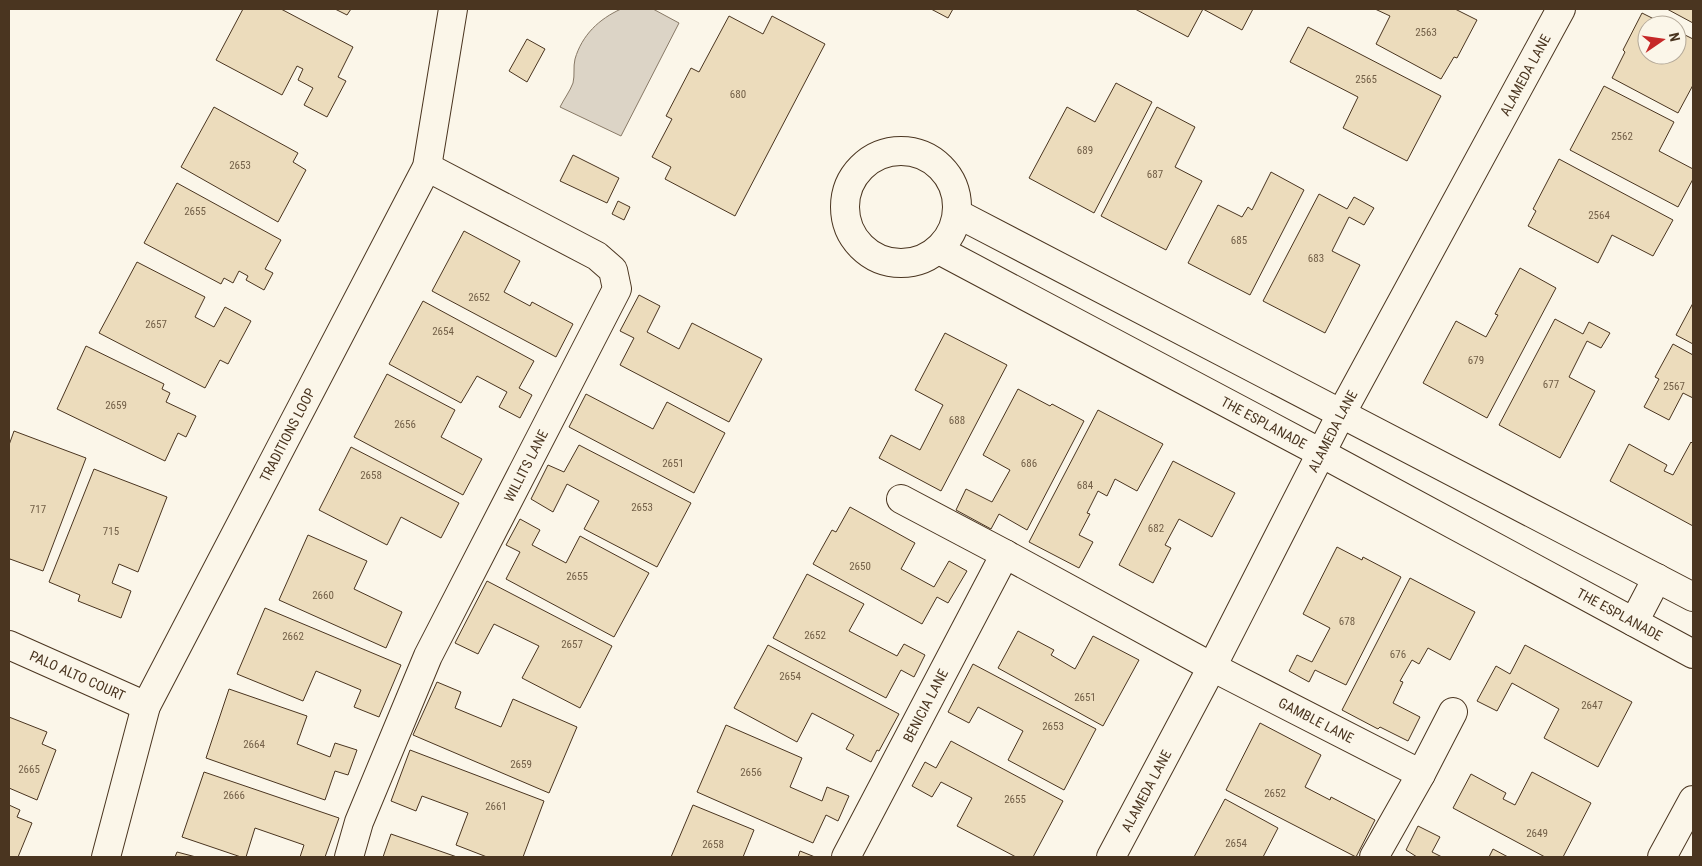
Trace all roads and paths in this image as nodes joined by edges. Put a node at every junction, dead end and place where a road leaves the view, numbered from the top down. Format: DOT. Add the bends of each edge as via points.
graph roads {
  1 [pos="453,9"];
  2 [pos="1561,9"];
  3 [pos="427,167"];
  4 [pos="958,214"];
  5 [pos="938,250"];
  6 [pos="1341,414"];
  7 [pos="1321,453"];
  8 [pos="901,499"];
  9 [pos="1005,554"];
  10 [pos="1657,578"];
  11 [pos="1693,597"];
  12 [pos="1634,622"];
  13 [pos="9,645"];
  14 [pos="1693,654"];
  15 [pos="1212,666"];
  16 [pos="146,706"];
  17 [pos="1453,712"];
  18 [pos="1421,774"];
  19 [pos="1693,800"];
  20 [pos="106,857"];
  21 [pos="349,857"];
  22 [pos="846,857"];
  23 [pos="1112,857"];
  24 [pos="1374,857"];
  25 [pos="1662,857"];
  1 -- 3 [label="street, TRADITIONS LOOP"];
  2 -- 6 [label="street, ALAMEDA LANE"];
  3 -- 16 [label="street, TRADITIONS LOOP"];
  3 -- 21 [label="street, WILLITS LANE" via="597,256 613,270 617,289 428,656 359,822"];
  4 -- 5 [label="street"];
  4 -- 5 [label="street" via="954,186 937,163 911,151 883,153 859,168 846,194 846,222 860,247 884,262 904,263 913,263"];
  4 -- 6 [label="street"];
  5 -- 7 [label="street, THE ESPLANADE"];
  6 -- 7 [label="street, ALAMEDA LANE"];
  6 -- 10 [label="street"];
  7 -- 12 [label="street, THE ESPLANADE"];
  7 -- 15 [label="street, ALAMEDA LANE"];
  8 -- 9 [label="street"];
  9 -- 15 [label="street"];
  9 -- 22 [label="street, BENICIA LANE"];
  10 -- 11 [label="street"];
  10 -- 12 [label="street"];
  12 -- 14 [label="street, THE ESPLANADE"];
  13 -- 16 [label="street, PALO ALTO COURT"];
  15 -- 18 [label="street, GAMBLE LANE"];
  15 -- 23 [label="street, ALAMEDA LANE"];
  16 -- 20 [label="street, TRADITIONS LOOP"];
  17 -- 18 [label="street"];
  18 -- 24 [label="street"];
  19 -- 25 [label="street"];
}
